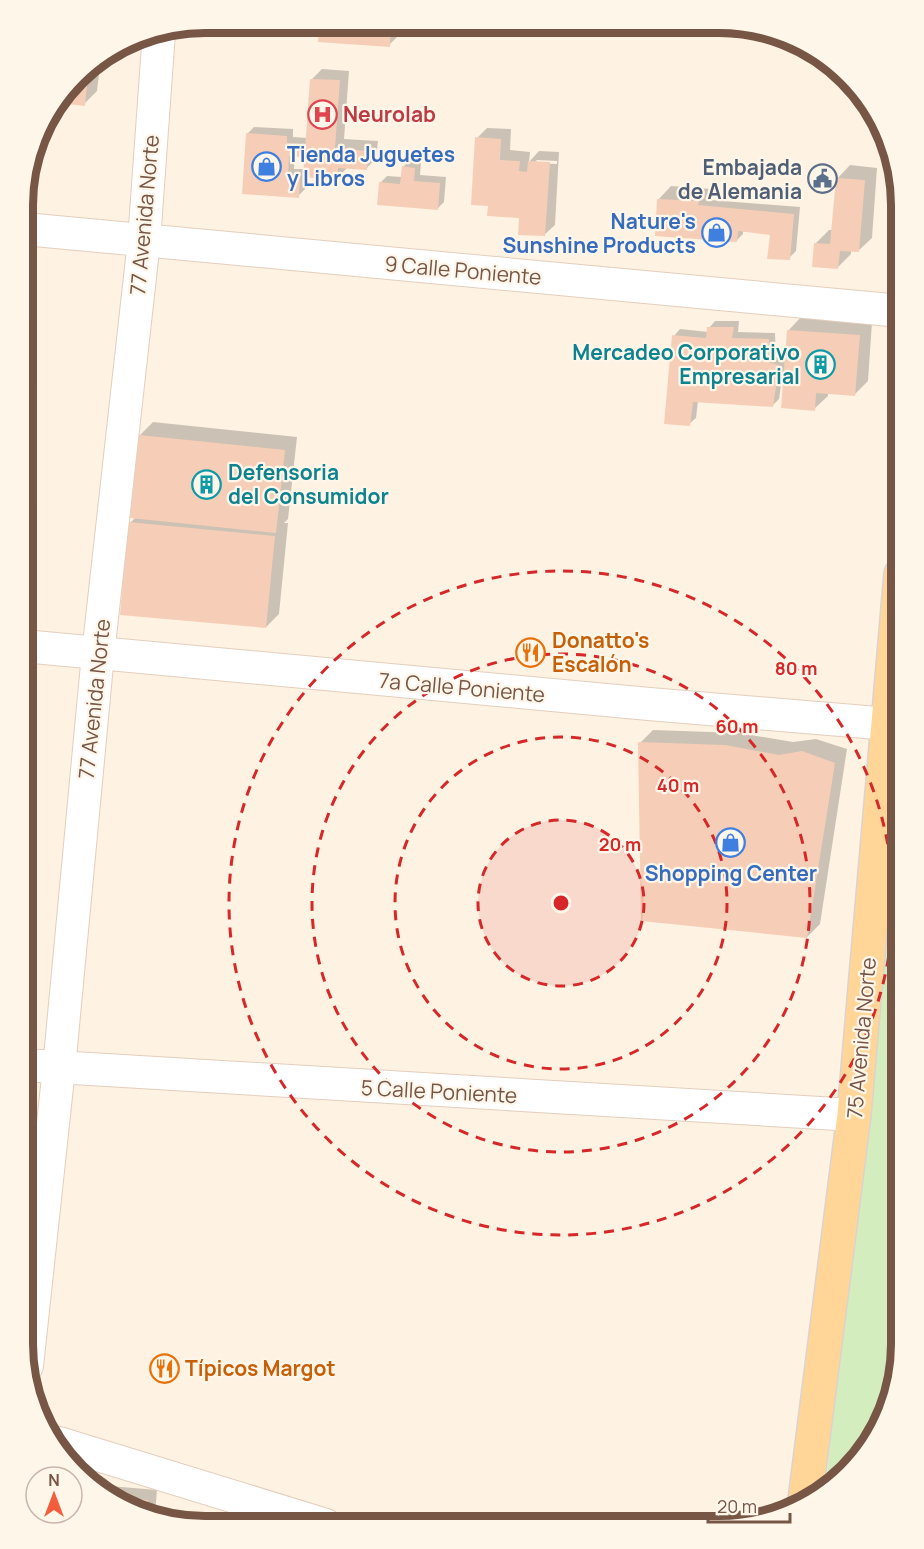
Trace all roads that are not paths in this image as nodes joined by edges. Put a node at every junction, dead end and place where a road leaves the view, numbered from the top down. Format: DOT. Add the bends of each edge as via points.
graph roads {
  1 [pos="158,39"];
  2 [pos="33,230"];
  3 [pos="144,241"];
  4 [pos="891,310"];
  5 [pos="33,647"];
  6 [pos="98,654"];
  7 [pos="891,724"];
  8 [pos="891,762"];
  9 [pos="33,1066"];
  10 [pos="59,1068"];
  11 [pos="854,1115"];
  12 [pos="33,1310"];
  13 [pos="65,1445"];
  14 [pos="806,1492"];
  15 [pos="297,1516"];
  1 -- 3 [label="street, 77 Avenida Norte"];
  2 -- 3 [label="street, 9 Calle Poniente"];
  3 -- 4 [label="street, 9 Calle Poniente"];
  3 -- 6 [label="street, 77 Avenida Norte"];
  5 -- 6 [label="street, 7a Calle Poniente"];
  6 -- 7 [label="street, 7a Calle Poniente"];
  6 -- 10 [label="street, 77 Avenida Norte"];
  8 -- 11 [label="main road, 75 Avenida Norte"];
  9 -- 10 [label="street, 5 Calle Poniente"];
  10 -- 11 [label="street, 5 Calle Poniente"];
  10 -- 12 [label="street, 77 Avenida Norte"];
  11 -- 14 [label="main road, 75 Avenida Norte"];
  13 -- 15 [label="street"];
}
